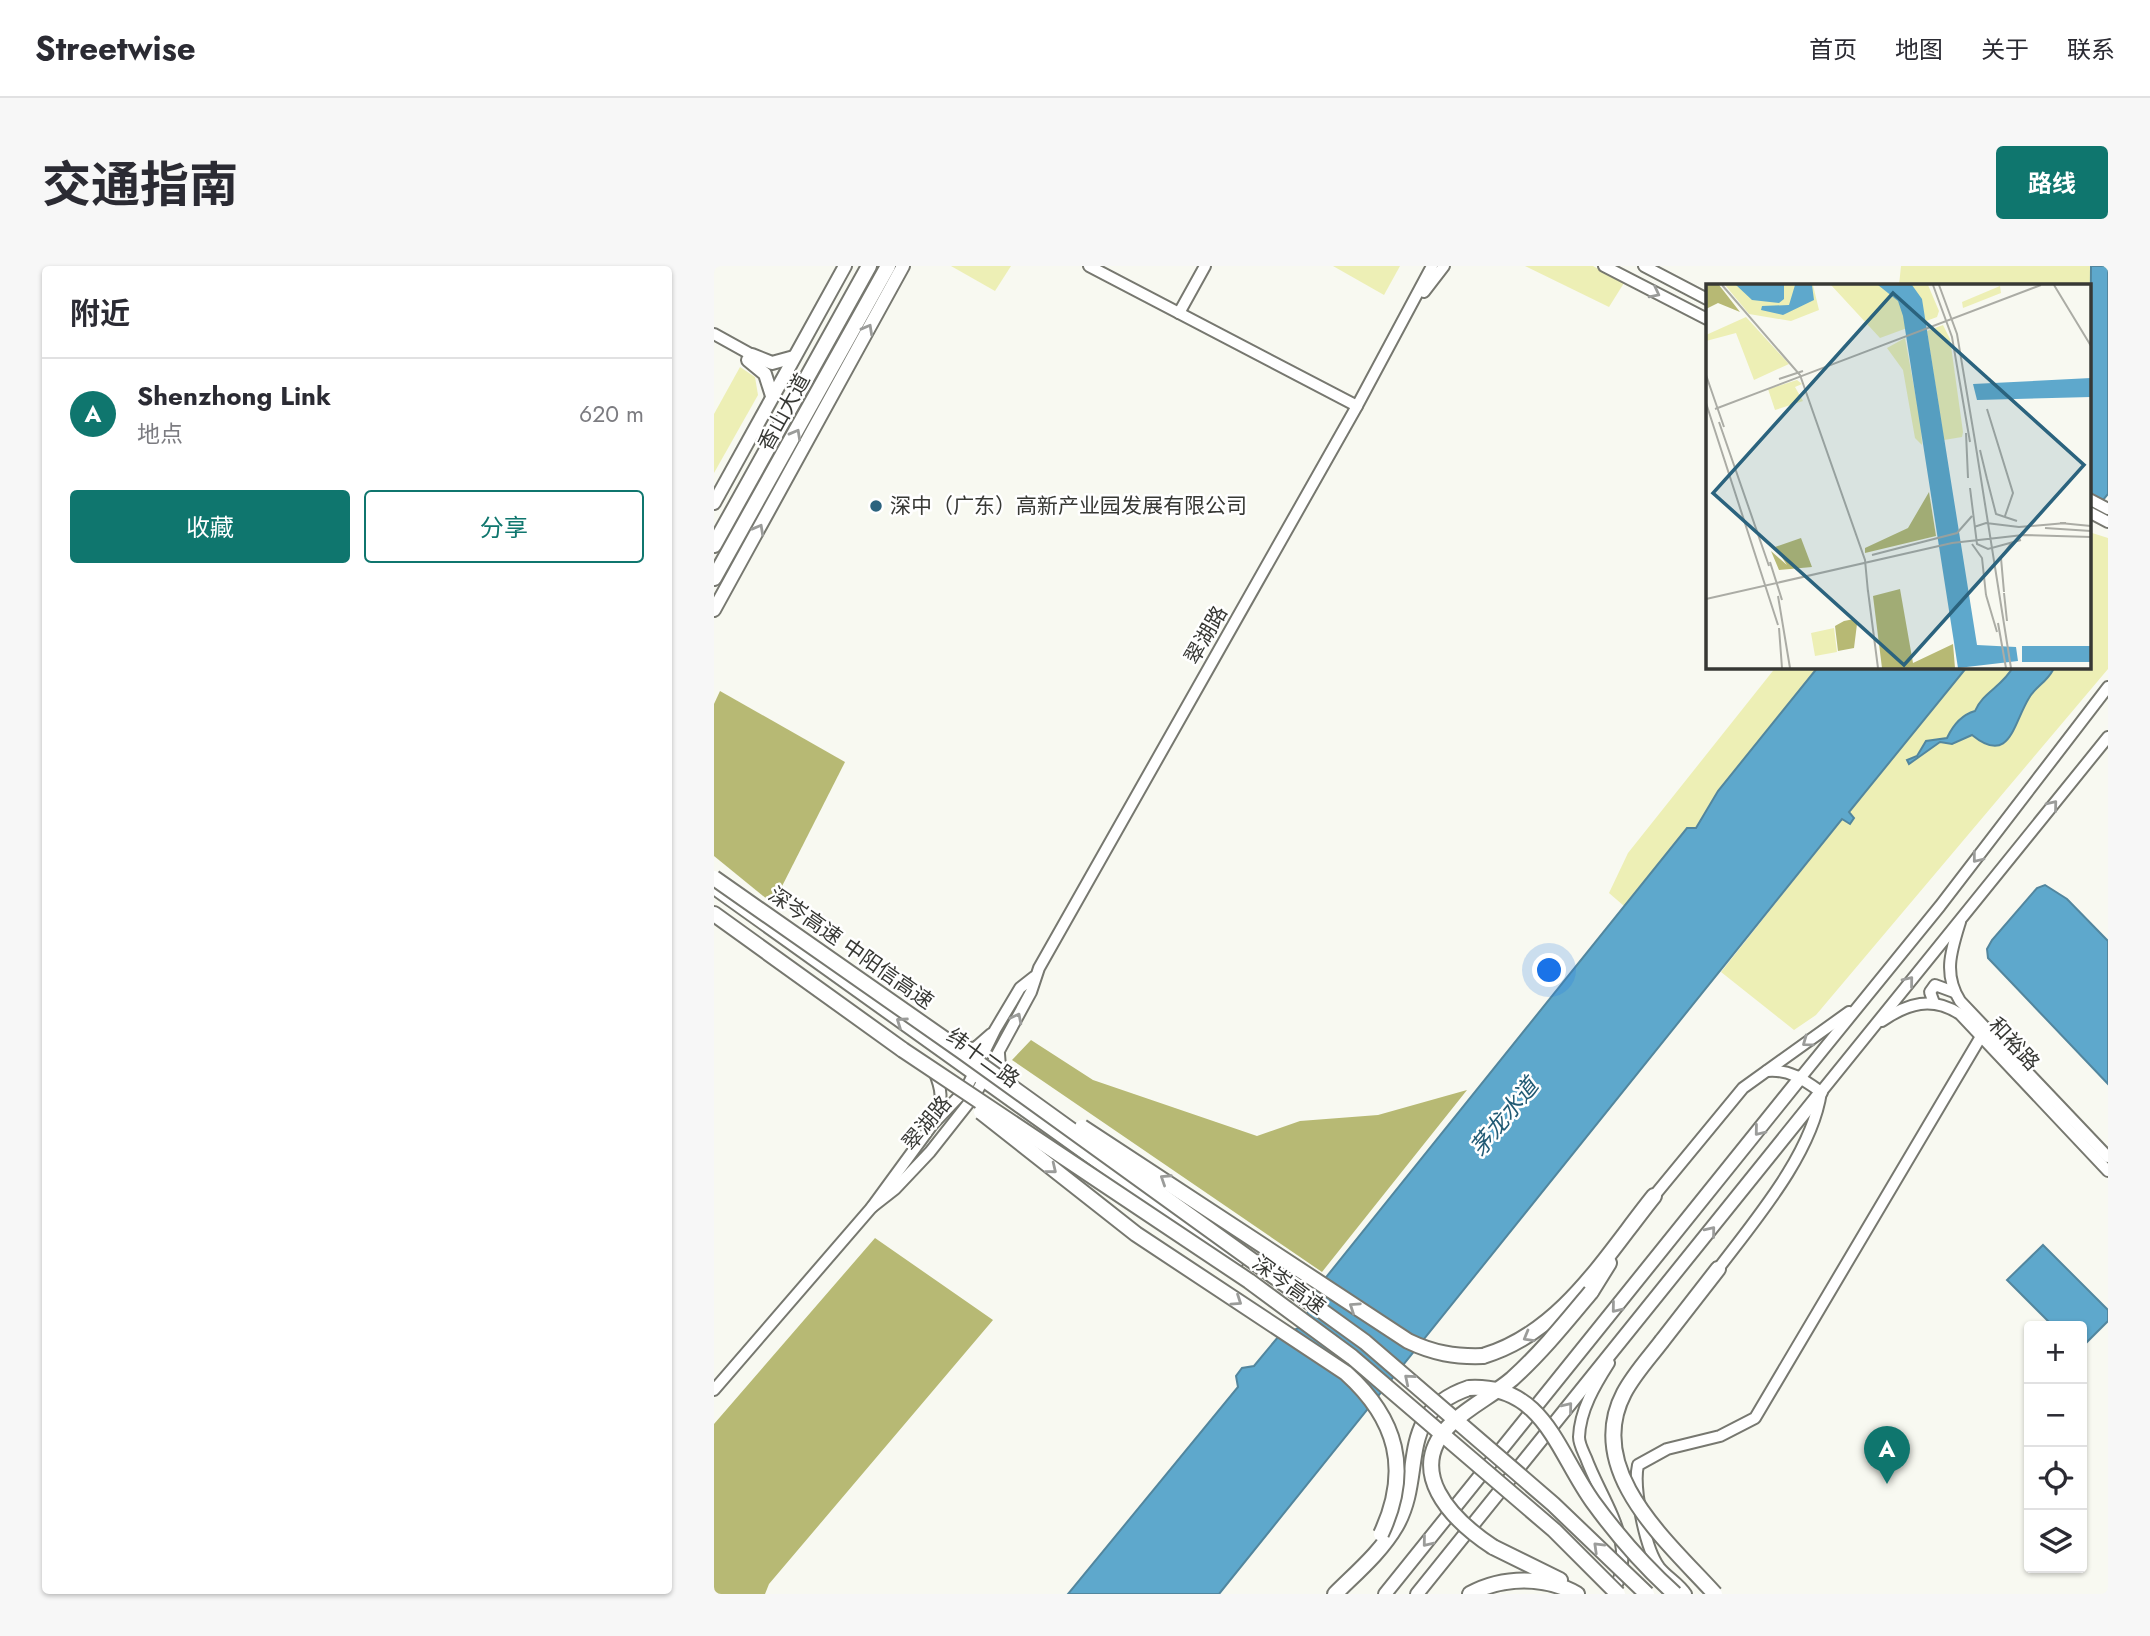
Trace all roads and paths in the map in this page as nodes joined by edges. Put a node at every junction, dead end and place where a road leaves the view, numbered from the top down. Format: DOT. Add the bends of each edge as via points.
graph roads {
  1 [pos="845,266"];
  2 [pos="869,266"];
  3 [pos="888,266"];
  4 [pos="903,266"];
  5 [pos="1089,266"];
  6 [pos="1205,266"];
  7 [pos="1432,266"];
  8 [pos="1444,266"];
  9 [pos="1604,266"];
  10 [pos="1644,266"];
  11 [pos="1706,298"];
  12 [pos="1410,311"];
  13 [pos="1179,313"];
  14 [pos="1706,318"];
  15 [pos="714,334"];
  16 [pos="714,342"];
  17 [pos="794,357"];
  18 [pos="750,358"];
  19 [pos="772,396"];
  20 [pos="1357,407"];
  21 [pos="2091,500"];
  22 [pos="714,503"];
  23 [pos="2108,509"];
  24 [pos="733,512"];
  25 [pos="2091,513"];
  26 [pos="747,520"];
  27 [pos="2108,522"];
  28 [pos="714,532"];
  29 [pos="714,545"];
  30 [pos="714,578"];
  31 [pos="726,590"];
  32 [pos="714,610"];
  33 [pos="2108,687"];
  34 [pos="2108,737"];
  35 [pos="714,878"];
  36 [pos="714,889"];
  37 [pos="714,913"];
  38 [pos="1962,916"];
  39 [pos="1034,977"];
  40 [pos="1954,992"];
  41 [pos="1863,1002"];
  42 [pos="1934,1003"];
  43 [pos="1870,1028"];
  44 [pos="995,1030"];
  45 [pos="1984,1033"];
  46 [pos="931,1044"];
  47 [pos="903,1049"];
  48 [pos="963,1052"];
  49 [pos="999,1054"];
  50 [pos="929,1063"];
  51 [pos="1764,1071"];
  52 [pos="974,1074"];
  53 [pos="1801,1077"];
  54 [pos="984,1083"];
  55 [pos="971,1092"];
  56 [pos="1821,1092"];
  57 [pos="1022,1110"];
  58 [pos="932,1125"];
  59 [pos="950,1127"];
  60 [pos="1038,1139"];
  61 [pos="2108,1157"];
  62 [pos="2108,1171"];
  63 [pos="1654,1196"];
  64 [pos="873,1207"];
  65 [pos="1196,1233"];
  66 [pos="1624,1234"];
  67 [pos="1237,1263"];
  68 [pos="1718,1269"];
  69 [pos="1621,1342"];
  70 [pos="714,1390"];
  71 [pos="1384,1536"];
  72 [pos="1335,1594"];
  73 [pos="1385,1594"];
  74 [pos="1418,1594"];
  75 [pos="1470,1594"];
  76 [pos="1579,1594"];
  77 [pos="1612,1594"];
  78 [pos="1618,1594"];
  79 [pos="1647,1594"];
  80 [pos="1675,1594"];
  81 [pos="1686,1594"];
  82 [pos="1715,1594"];
  1 -- 17 [label="main road"];
  2 -- 24 [label="highway, 香山大道"];
  26 -- 3 [label="highway, 香山大道, one-way"];
  31 -- 4 [label="main road, one-way"];
  5 -- 13 [label="street"];
  6 -- 13 [label="street"];
  7 -- 12 [label="street, 翠湖路"];
  8 -- 12 [label="street, 翠湖路"];
  9 -- 14 [label="street, one-way"];
  10 -- 11 [label="street"];
  12 -- 20 [label="street, 翠湖路"];
  13 -- 20 [label="street"];
  15 -- 18 [label="street"];
  16 -- 18 [label="street"];
  17 -- 18 [label="main road" via="772,363"];
  17 -- 19 [label="main road"];
  18 -- 19 [label="main road" via="765,374"];
  19 -- 22 [label="main road"];
  20 -- 39 [label="street, 翠湖路"];
  21 -- 23 [label="street"];
  24 -- 28 [label="main road"];
  24 -- 29 [label="highway, 香山大道"];
  25 -- 27 [label="street"];
  26 -- 30 [label="highway, 香山大道"];
  26 -- 31 [label="main road"];
  31 -- 32 [label="main road"];
  33 -- 41 [label="street, one-way"];
  38 -- 34 [label="street, one-way"];
  35 -- 48 [label="highway, 深岑高速 中阳信高速, bridge"];
  46 -- 36 [label="street, 纬十二路, one-way"];
  37 -- 47 [label="highway"];
  37 -- 50 [label="street"];
  38 -- 40 [label="street" via="1949,963"];
  43 -- 38 [label="street, one-way"];
  39 -- 44 [label="street, 翠湖路" via="1020,988"];
  49 -- 39 [label="street, 翠湖路, one-way"];
  40 -- 42 [label="street" via="1934,986 1930,992"];
  40 -- 45 [label="street, 和裕路"];
  41 -- 51 [label="street, one-way"];
  41 -- 53 [label="street"];
  42 -- 43 [label="street" via="1897,1010"];
  42 -- 45 [label="street, 和裕路" via="1960,1014"];
  43 -- 56 [label="street"];
  44 -- 46 [label="street" via="975,1048"];
  44 -- 52 [label="street, 翠湖路"];
  45 -- 61 [label="street, 和裕路"];
  45 -- 62 [label="street, 和裕路"];
  45 -- 81 [label="street" via="1755,1418 1720,1436 1667,1449 1638,1465 1652,1556"];
  46 -- 52 [label="street, 纬十二路"];
  47 -- 71 [label="highway, one-way, bridge" via="1136,1234 1346,1373 1367,1392 1382,1414 1396,1461 1395,1498"];
  47 -- 78 [label="highway, 深岑高速, bridge" via="1249,1281 1352,1357 1555,1531"];
  66 -- 48 [label="highway, one-way, bridge" via="1541,1329 1483,1356 1455,1357 1425,1350"];
  79 -- 48 [label="highway, 深岑高速, one-way, bridge" via="1553,1504 1365,1342"];
  49 -- 54 [label="street, 翠湖路"];
  49 -- 57 [label="street" via="1000,1067"];
  50 -- 55 [label="street"];
  50 -- 58 [label="street" via="942,1090"];
  51 -- 53 [label="street"];
  51 -- 63 [label="street" via="1733,1099"];
  52 -- 54 [label="street, 纬十二路"];
  52 -- 55 [label="street, 翠湖路"];
  53 -- 56 [label="street"];
  53 -- 73 [label="main road, one-way"];
  54 -- 55 [label="street, 翠湖路"];
  54 -- 57 [label="street, 纬十二路"];
  55 -- 58 [label="street, 翠湖路"];
  55 -- 59 [label="street, 翠湖路"];
  55 -- 60 [label="street"];
  56 -- 68 [label="street" via="1807,1137"];
  69 -- 56 [label="main road, one-way"];
  57 -- 65 [label="street, 纬十二路"];
  58 -- 64 [label="street, 翠湖路"];
  59 -- 60 [label="street" via="967,1112 979,1111"];
  59 -- 64 [label="street, 翠湖路"];
  60 -- 65 [label="street" via="1187,1244"];
  63 -- 66 [label="highway"];
  64 -- 70 [label="street, 翠湖路"];
  65 -- 67 [label="street, 纬十二路"];
  66 -- 76 [label="highway, bridge" via="1591,1292 1510,1380 1450,1424 1433,1457 1432,1479 1454,1517 1493,1547 1554,1576"];
  68 -- 82 [label="highway, bridge" via="1623,1395 1614,1429 1617,1461 1627,1488 1643,1514"];
  74 -- 69 [label="main road, one-way"];
  69 -- 77 [label="street" via="1585,1407 1579,1439 1616,1521 1623,1552 1620,1581"];
  71 -- 72 [label="highway"];
  71 -- 80 [label="highway, bridge" via="1403,1511 1422,1424 1451,1394 1487,1387 1510,1392 1544,1420 1606,1518"];
  75 -- 76 [label="highway" via="1494,1584 1528,1580"];
}
